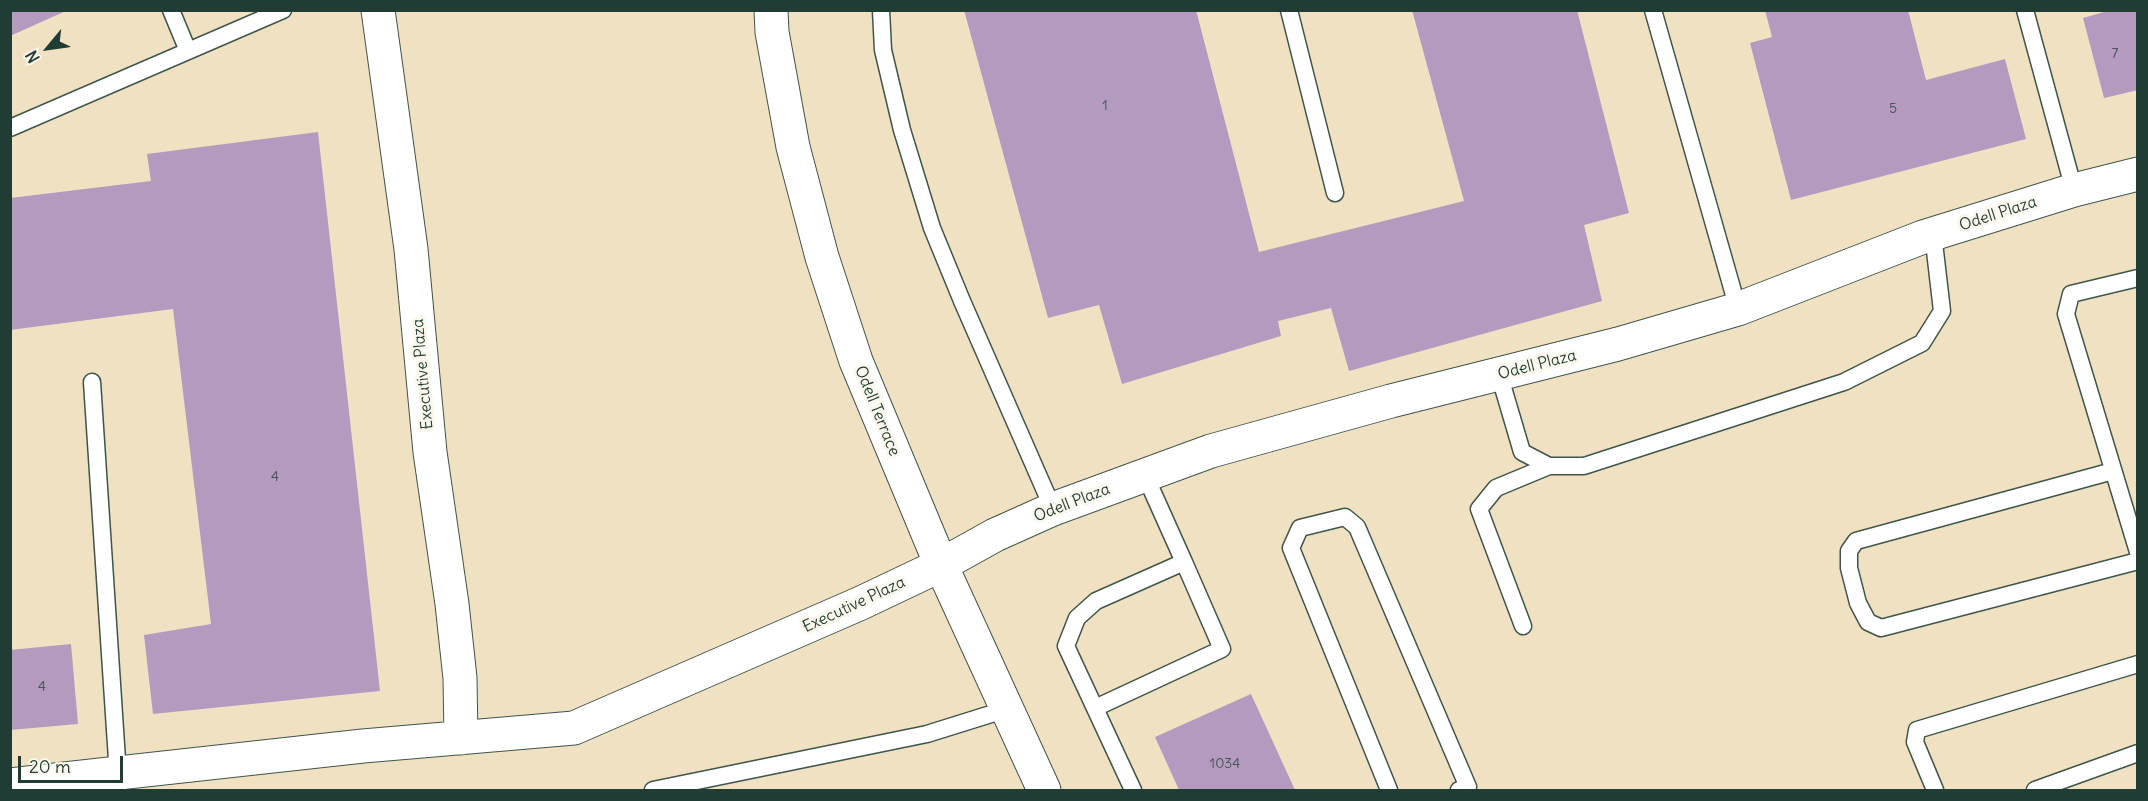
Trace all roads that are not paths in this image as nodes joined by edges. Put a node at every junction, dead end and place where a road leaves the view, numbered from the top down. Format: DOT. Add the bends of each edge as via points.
graph roads {
  1 [pos="171,10"];
  2 [pos="283,10"];
  3 [pos="378,10"];
  4 [pos="771,10"];
  5 [pos="880,10"];
  6 [pos="1289,10"];
  7 [pos="1653,10"];
  8 [pos="2025,10"];
  9 [pos="188,51"];
  10 [pos="10,128"];
  11 [pos="2138,174"];
  12 [pos="2074,190"];
  13 [pos="1335,193"];
  14 [pos="1933,234"];
  15 [pos="2138,278"];
  16 [pos="1738,309"];
  17 [pos="1499,374"];
  18 [pos="92,382"];
  19 [pos="1549,466"];
  20 [pos="2113,471"];
  21 [pos="1145,476"];
  22 [pos="1053,509"];
  23 [pos="2132,513"];
  24 [pos="2138,552"];
  25 [pos="2138,561"];
  26 [pos="1184,562"];
  27 [pos="941,565"];
  28 [pos="1523,626"];
  29 [pos="2138,664"];
  30 [pos="1095,708"];
  31 [pos="1007,709"];
  32 [pos="461,738"];
  33 [pos="2138,753"];
  34 [pos="118,782"];
  35 [pos="10,785"];
  36 [pos="653,790"];
  37 [pos="1044,790"];
  38 [pos="1133,790"];
  39 [pos="1389,790"];
  40 [pos="1459,790"];
  41 [pos="1935,790"];
  42 [pos="2035,790"];
  1 -- 9 [label="lane"];
  2 -- 9 [label="lane"];
  3 -- 32 [label="street, Executive Plaza" via="411,249 430,453 452,604 460,678"];
  4 -- 27 [label="street, Odell Terrace" via="793,147 822,257 856,361"];
  5 -- 22 [label="lane" via="886,61 902,130 932,228"];
  6 -- 13 [label="lane"];
  7 -- 16 [label="lane"];
  8 -- 12 [label="lane"];
  9 -- 10 [label="lane"];
  11 -- 12 [label="street, Odell Plaza"];
  12 -- 14 [label="street, Odell Plaza"];
  14 -- 16 [label="street, Odell Plaza"];
  14 -- 19 [label="lane" via="1942,311 1922,343 1844,382 1584,466"];
  15 -- 20 [label="lane" via="2071,294 2066,306"];
  16 -- 17 [label="street, Odell Plaza"];
  17 -- 19 [label="lane" via="1522,452"];
  17 -- 21 [label="street, Odell Plaza" via="1211,451"];
  18 -- 34 [label="lane"];
  19 -- 28 [label="lane" via="1496,488 1479,509"];
  20 -- 23 [label="lane"];
  20 -- 25 [label="lane" via="1856,541 1850,551 1849,568 1858,603 1868,622 1881,628"];
  21 -- 22 [label="street, Odell Plaza"];
  21 -- 26 [label="lane"];
  22 -- 27 [label="street, Odell Plaza"];
  23 -- 24 [label="lane"];
  26 -- 30 [label="lane" via="1096,601 1077,618 1066,646"];
  26 -- 30 [label="lane" via="1222,649"];
  27 -- 31 [label="street, Odell Terrace"];
  27 -- 32 [label="street, Executive Plaza" via="574,728"];
  29 -- 41 [label="lane" via="1917,730 1915,742"];
  30 -- 38 [label="lane"];
  31 -- 36 [label="lane" via="927,734"];
  31 -- 37 [label="street, Odell Terrace"];
  32 -- 34 [label="street, Executive Plaza" via="363,746"];
  33 -- 42 [label="lane"];
  34 -- 35 [label="street, Executive Plaza"];
  39 -- 40 [label="lane" via="1291,548 1300,528 1345,517 1358,527 1468,787"];
}
